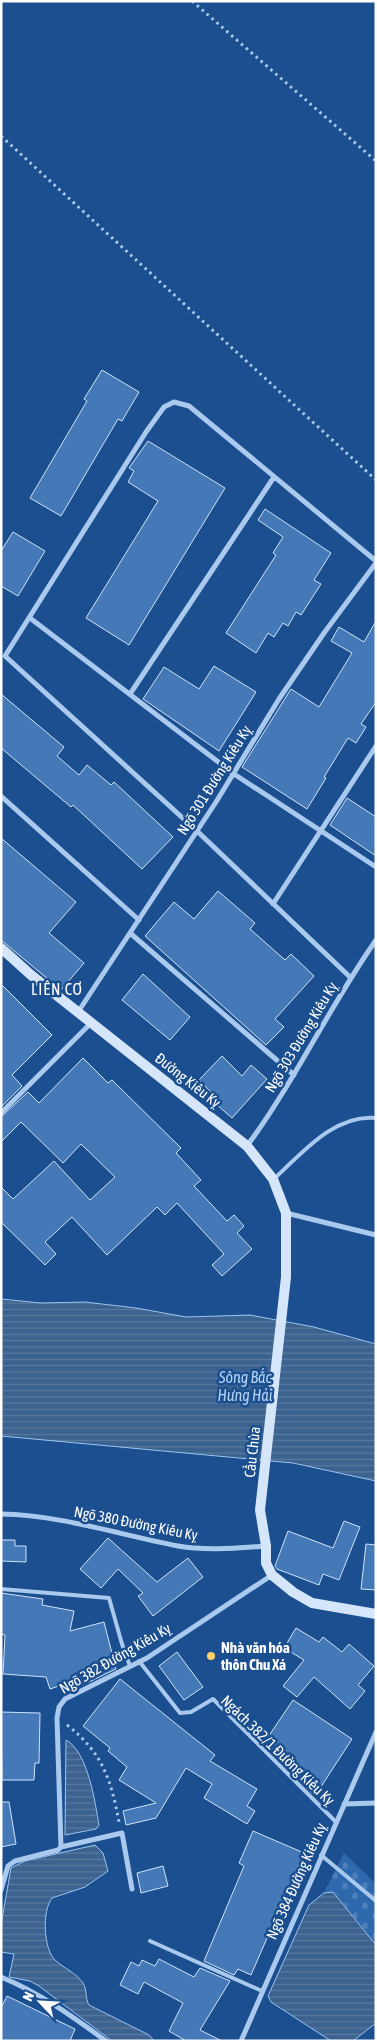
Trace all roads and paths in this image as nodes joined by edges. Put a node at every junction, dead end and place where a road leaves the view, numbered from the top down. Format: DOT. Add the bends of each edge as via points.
graph roads {
  1 [pos="192,1"];
  2 [pos="1,136"];
  3 [pos="376,161"];
  4 [pos="274,477"];
  5 [pos="376,480"];
  6 [pos="376,562"];
  7 [pos="30,618"];
  8 [pos="3,659"];
  9 [pos="130,694"];
  10 [pos="376,746"];
  11 [pos="234,774"];
  12 [pos="1,796"];
  13 [pos="321,830"];
  14 [pos="197,831"];
  15 [pos="376,867"];
  16 [pos="273,904"];
  17 [pos="139,920"];
  18 [pos="130,933"];
  19 [pos="376,940"];
  20 [pos="1,948"];
  21 [pos="351,978"];
  22 [pos="78,1012"];
  23 [pos="91,1023"];
  24 [pos="294,1075"];
  25 [pos="2,1111"];
  26 [pos="376,1118"];
  27 [pos="247,1146"];
  28 [pos="273,1179"];
  29 [pos="286,1213"];
  30 [pos="376,1235"];
  31 [pos="286,1277"];
  32 [pos="1,1514"];
  33 [pos="266,1546"];
  34 [pos="272,1575"];
  35 [pos="1,1589"];
  36 [pos="376,1614"];
  37 [pos="139,1661"];
  38 [pos="130,1666"];
  39 [pos="57,1718"];
  40 [pos="376,1732"];
  41 [pos="376,1803"];
  42 [pos="344,1804"];
  43 [pos="336,1822"];
  44 [pos="122,1833"];
  45 [pos="61,1847"];
  46 [pos="321,1855"];
  47 [pos="2,1887"];
  48 [pos="132,1888"];
  49 [pos="376,1901"];
  50 [pos="150,1940"];
  51 [pos="1,1978"];
  52 [pos="262,1991"];
  53 [pos="106,2041"];
  54 [pos="241,2041"];
  1 -- 3 [label="path"];
  2 -- 5 [label="path"];
  4 -- 6 [label="street"];
  4 -- 7 [label="street" via="189,406 174,402 164,407"];
  4 -- 9 [label="street"];
  6 -- 11 [label="street, Ngõ 301 Đường Kiêu Kỵ" via="279,698"];
  7 -- 8 [label="street"];
  7 -- 9 [label="street"];
  8 -- 14 [label="street"];
  9 -- 11 [label="street"];
  10 -- 13 [label="street"];
  11 -- 13 [label="street"];
  11 -- 14 [label="street, Ngõ 301 Đường Kiêu Kỵ"];
  12 -- 17 [label="street"];
  13 -- 15 [label="street"];
  13 -- 16 [label="street"];
  14 -- 16 [label="street"];
  14 -- 17 [label="street, Ngõ 301 Đường Kiêu Kỵ"];
  16 -- 21 [label="street"];
  17 -- 18 [label="street, Ngõ 301 Đường Kiêu Kỵ"];
  18 -- 22 [label="street, Ngõ 301 Đường Kiêu Kỵ"];
  18 -- 24 [label="street"];
  19 -- 21 [label="street, Ngõ 303 Đường Kiêu Kỵ"];
  20 -- 22 [label="main road, Đường Kiêu Kỵ"];
  21 -- 24 [label="street, Ngõ 303 Đường Kiêu Kỵ"];
  22 -- 23 [label="main road, Đường Kiêu Kỵ"];
  23 -- 25 [label="street"];
  23 -- 27 [label="main road, Đường Kiêu Kỵ"];
  24 -- 27 [label="street, Ngõ 303 Đường Kiêu Kỵ"];
  26 -- 28 [label="lane" via="353,1118 334,1128"];
  27 -- 28 [label="main road, Đường Kiêu Kỵ"];
  28 -- 29 [label="main road, Đường Kiêu Kỵ"];
  29 -- 30 [label="street"];
  29 -- 31 [label="main road, Đường Kiêu Kỵ"];
  31 -- 33 [label="main road, Cầu Chùa" via="260,1510"];
  32 -- 33 [label="street, Ngõ 380 Đường Kiêu Kỵ" via="56,1520 187,1547"];
  33 -- 34 [label="main road" via="266,1563"];
  34 -- 36 [label="main road" via="312,1603"];
  34 -- 37 [label="street, Ngõ 382 Đường Kiêu Kỵ"];
  35 -- 38 [label="lane" via="109,1598"];
  37 -- 38 [label="street, Ngõ 382 Đường Kiêu Kỵ"];
  37 -- 43 [label="lane, Ngách 382/1 Đường Kiêu Kỵ" via="180,1713 191,1712 213,1699"];
  38 -- 39 [label="street, Ngõ 382 Đường Kiêu Kỵ" via="65,1699"];
  39 -- 44 [label="path" via="82,1738 101,1761 114,1792"];
  39 -- 45 [label="street, Ngõ 382 Đường Kiêu Kỵ"];
  40 -- 42 [label="street, Ngõ 384 Đường Kiêu Kỵ"];
  41 -- 42 [label="street"];
  42 -- 43 [label="street, Ngõ 384 Đường Kiêu Kỵ"];
  43 -- 46 [label="street, Ngõ 384 Đường Kiêu Kỵ"];
  44 -- 45 [label="street"];
  44 -- 48 [label="street"];
  45 -- 47 [label="street" via="15,1861 8,1866"];
  46 -- 49 [label="lane"];
  46 -- 52 [label="street, Ngõ 384 Đường Kiêu Kỵ"];
  50 -- 52 [label="lane"];
  51 -- 53 [label="street" via="22,1986 63,2010"];
  52 -- 54 [label="street, Ngõ 384 Đường Kiêu Kỵ"];
}
